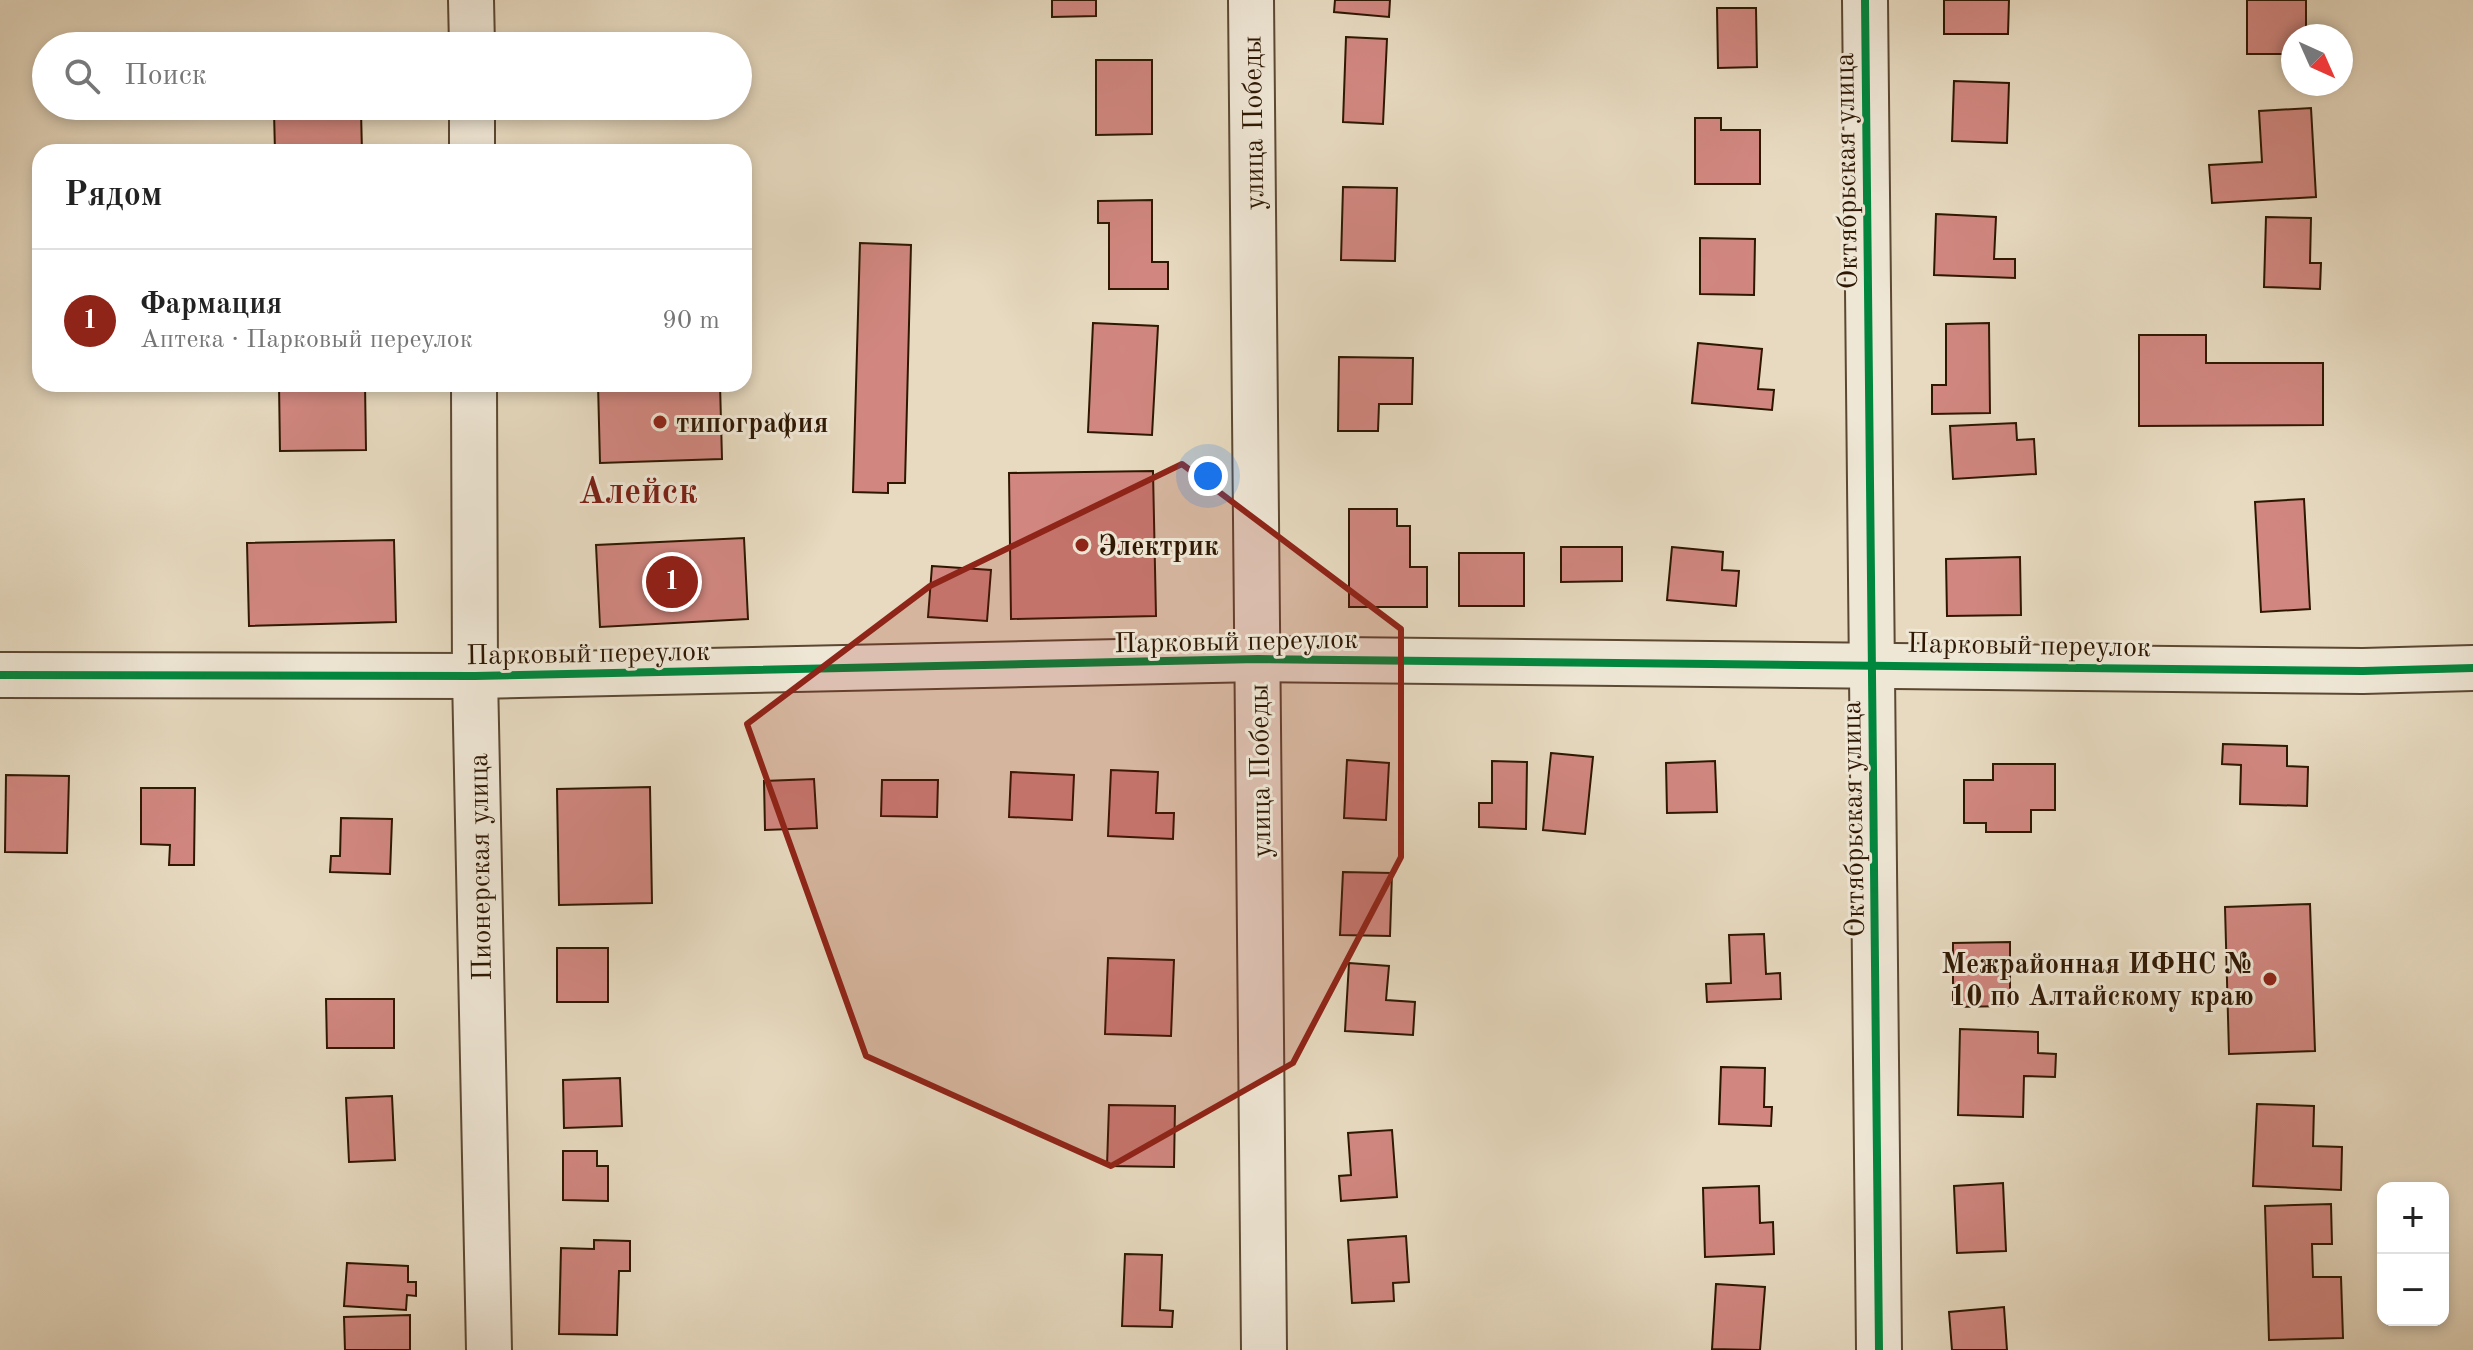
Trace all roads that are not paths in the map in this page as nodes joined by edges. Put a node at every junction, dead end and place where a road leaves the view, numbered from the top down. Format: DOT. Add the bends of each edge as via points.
graph roads {
  1 [pos="471,0"];
  2 [pos="1251,0"];
  3 [pos="1865,0"];
  4 [pos="472,32"];
  5 [pos="472,120"];
  6 [pos="472,144"];
  7 [pos="474,392"];
  8 [pos="1258,659"];
  9 [pos="1872,664"];
  10 [pos="2473,668"];
  11 [pos="0,675"];
  12 [pos="475,676"];
  13 [pos="489,1350"];
  14 [pos="1264,1350"];
  15 [pos="1879,1350"];
  1 -- 4 [label="street"];
  2 -- 8 [label="street, улица Победы"];
  3 -- 9 [label="street, Октябрьская улица"];
  5 -- 6 [label="street"];
  7 -- 12 [label="street, Пионерская улица"];
  8 -- 9 [label="street, Парковый переулок"];
  8 -- 12 [label="street, Парковый переулок"];
  8 -- 14 [label="street, улица Победы"];
  9 -- 10 [label="street, Парковый переулок"];
  9 -- 15 [label="street, Октябрьская улица"];
  11 -- 12 [label="street, Парковый переулок"];
  12 -- 13 [label="street, Пионерская улица"];
}
